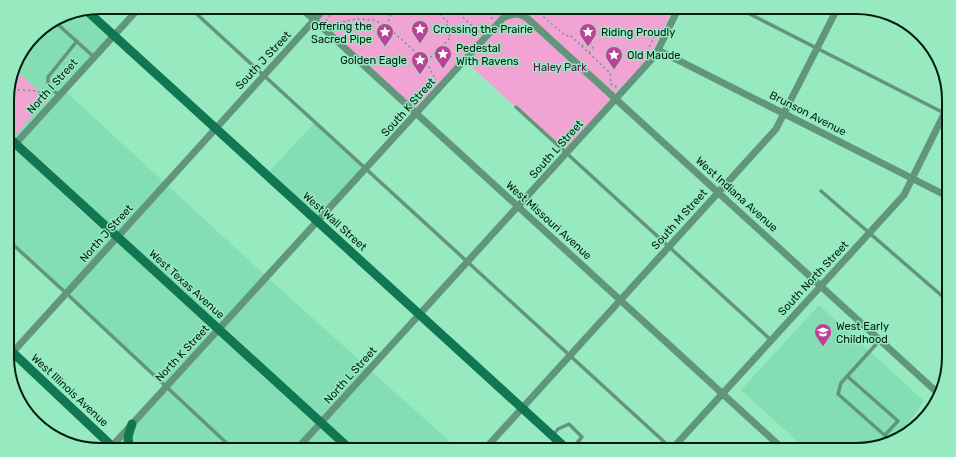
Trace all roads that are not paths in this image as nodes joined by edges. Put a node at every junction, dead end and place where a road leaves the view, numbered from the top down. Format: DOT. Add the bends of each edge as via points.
graph roads {
  1 [pos="134,14"];
  2 [pos="197,14"];
  3 [pos="308,14"];
  4 [pos="320,14"];
  5 [pos="517,14"];
  6 [pos="676,14"];
  7 [pos="750,14"];
  8 [pos="834,14"];
  9 [pos="91,15"];
  10 [pos="314,20"];
  11 [pos="58,25"];
  12 [pos="114,35"];
  13 [pos="77,41"];
  14 [pos="817,48"];
  15 [pos="658,50"];
  16 [pos="94,57"];
  17 [pos="264,76"];
  18 [pos="59,96"];
  19 [pos="616,99"];
  20 [pos="516,106"];
  21 [pos="942,109"];
  22 [pos="785,113"];
  23 [pos="417,114"];
  24 [pos="942,121"];
  25 [pos="215,128"];
  26 [pos="15,144"];
  27 [pos="566,154"];
  28 [pos="366,169"];
  29 [pos="912,178"];
  30 [pos="821,191"];
  31 [pos="718,192"];
  32 [pos="942,194"];
  33 [pos="518,207"];
  34 [pos="318,222"];
  35 [pos="869,233"];
  36 [pos="117,237"];
  37 [pos="14,245"];
  38 [pos="668,247"];
  39 [pos="468,262"];
  40 [pos="821,286"];
  41 [pos="66,293"];
  42 [pos="942,296"];
  43 [pos="620,300"];
  44 [pos="420,315"];
  45 [pos="219,330"];
  46 [pos="771,340"];
  47 [pos="880,340"];
  48 [pos="14,346"];
  49 [pos="14,354"];
  50 [pos="570,355"];
  51 [pos="847,376"];
  52 [pos="166,387"];
  53 [pos="935,390"];
  54 [pos="722,393"];
  55 [pos="522,408"];
  56 [pos="321,422"];
  57 [pos="132,424"];
  58 [pos="885,435"];
  59 [pos="552,436"];
  60 [pos="109,443"];
  61 [pos="118,443"];
  62 [pos="129,443"];
  63 [pos="226,443"];
  64 [pos="302,443"];
  65 [pos="344,443"];
  66 [pos="490,443"];
  67 [pos="560,443"];
  68 [pos="577,443"];
  69 [pos="664,443"];
  70 [pos="678,443"];
  71 [pos="776,443"];
  1 -- 12 [label="street, North I Street"];
  2 -- 17 [label="lane"];
  3 -- 10 [label="street, West Missouri Avenue"];
  4 -- 10 [label="street, South J Street"];
  5 -- 19 [label="street, West Indiana Avenue" via="528,18"];
  5 -- 23 [label="street, South K Street" via="503,18"];
  6 -- 15 [label="street, South L Street"];
  7 -- 14 [label="lane"];
  8 -- 14 [label="street, South M Street"];
  9 -- 12 [label="street, West Wall Street"];
  10 -- 17 [label="street, South J Street"];
  10 -- 23 [label="street, West Missouri Avenue"];
  11 -- 13 [label="lane"];
  12 -- 16 [label="street, North I Street"];
  12 -- 25 [label="street, West Wall Street"];
  13 -- 16 [label="lane"];
  13 -- 18 [label="lane" via="48,77 48,84"];
  14 -- 21 [label="lane"];
  14 -- 22 [label="street, South M Street"];
  15 -- 19 [label="street, South L Street"];
  15 -- 22 [label="street, Brunson Avenue"];
  16 -- 18 [label="street, North I Street"];
  17 -- 25 [label="street, South J Street"];
  17 -- 28 [label="lane"];
  18 -- 26 [label="street, North I Street"];
  19 -- 27 [label="street, South L Street"];
  19 -- 31 [label="street, West Indiana Avenue"];
  20 -- 27 [label="lane"];
  22 -- 29 [label="street, Brunson Avenue"];
  22 -- 31 [label="street, South M Street" via="776,129"];
  23 -- 28 [label="street, South K Street"];
  23 -- 33 [label="street, West Missouri Avenue"];
  24 -- 29 [label="street, South North Street"];
  25 -- 34 [label="street, West Wall Street"];
  25 -- 36 [label="street, North J Street"];
  26 -- 36 [label="street, West Texas Avenue"];
  27 -- 33 [label="street, South L Street"];
  27 -- 38 [label="lane"];
  28 -- 34 [label="street, South K Street"];
  28 -- 39 [label="lane"];
  29 -- 32 [label="street, Brunson Avenue"];
  29 -- 35 [label="street, South North Street" via="904,195"];
  30 -- 35 [label="lane"];
  31 -- 38 [label="street, South M Street"];
  31 -- 40 [label="street, West Indiana Avenue"];
  33 -- 39 [label="street, South L Street"];
  33 -- 43 [label="street, West Missouri Avenue"];
  34 -- 44 [label="street, West Wall Street"];
  34 -- 45 [label="street, North K Street"];
  35 -- 40 [label="street, South North Street"];
  35 -- 42 [label="lane"];
  36 -- 41 [label="street, North J Street"];
  36 -- 45 [label="street, West Texas Avenue"];
  37 -- 41 [label="lane"];
  38 -- 43 [label="street, South M Street"];
  38 -- 46 [label="lane"];
  39 -- 44 [label="street, South L Street"];
  39 -- 50 [label="lane"];
  40 -- 46 [label="street, South North Street"];
  40 -- 47 [label="street, West Indiana Avenue"];
  41 -- 48 [label="street, North J Street"];
  41 -- 52 [label="lane"];
  43 -- 50 [label="street, South M Street"];
  43 -- 54 [label="street, West Missouri Avenue"];
  44 -- 55 [label="street, West Wall Street"];
  44 -- 56 [label="street, North L Street"];
  45 -- 52 [label="street, North K Street"];
  45 -- 56 [label="street, West Texas Avenue"];
  46 -- 54 [label="street, South North Street"];
  47 -- 51 [label="lane"];
  47 -- 53 [label="street, West Indiana Avenue"];
  49 -- 60 [label="street, West Illinois Avenue"];
  50 -- 55 [label="street, South M Street"];
  50 -- 69 [label="lane"];
  51 -- 58 [label="lane" via="841,383 838,394"];
  51 -- 58 [label="lane" via="898,421"];
  52 -- 57 [label="street, North K Street"];
  52 -- 63 [label="lane"];
  54 -- 70 [label="street, South North Street"];
  54 -- 71 [label="street, West Missouri Avenue"];
  55 -- 59 [label="street, West Wall Street"];
  55 -- 66 [label="street, South M Street"];
  56 -- 64 [label="street, North L Street"];
  56 -- 65 [label="street, West Texas Avenue"];
  57 -- 61 [label="street, North K Street"];
  57 -- 62 [label="street"];
  59 -- 67 [label="street, West Wall Street"];
  59 -- 68 [label="lane" via="568,424 582,437"];
}
